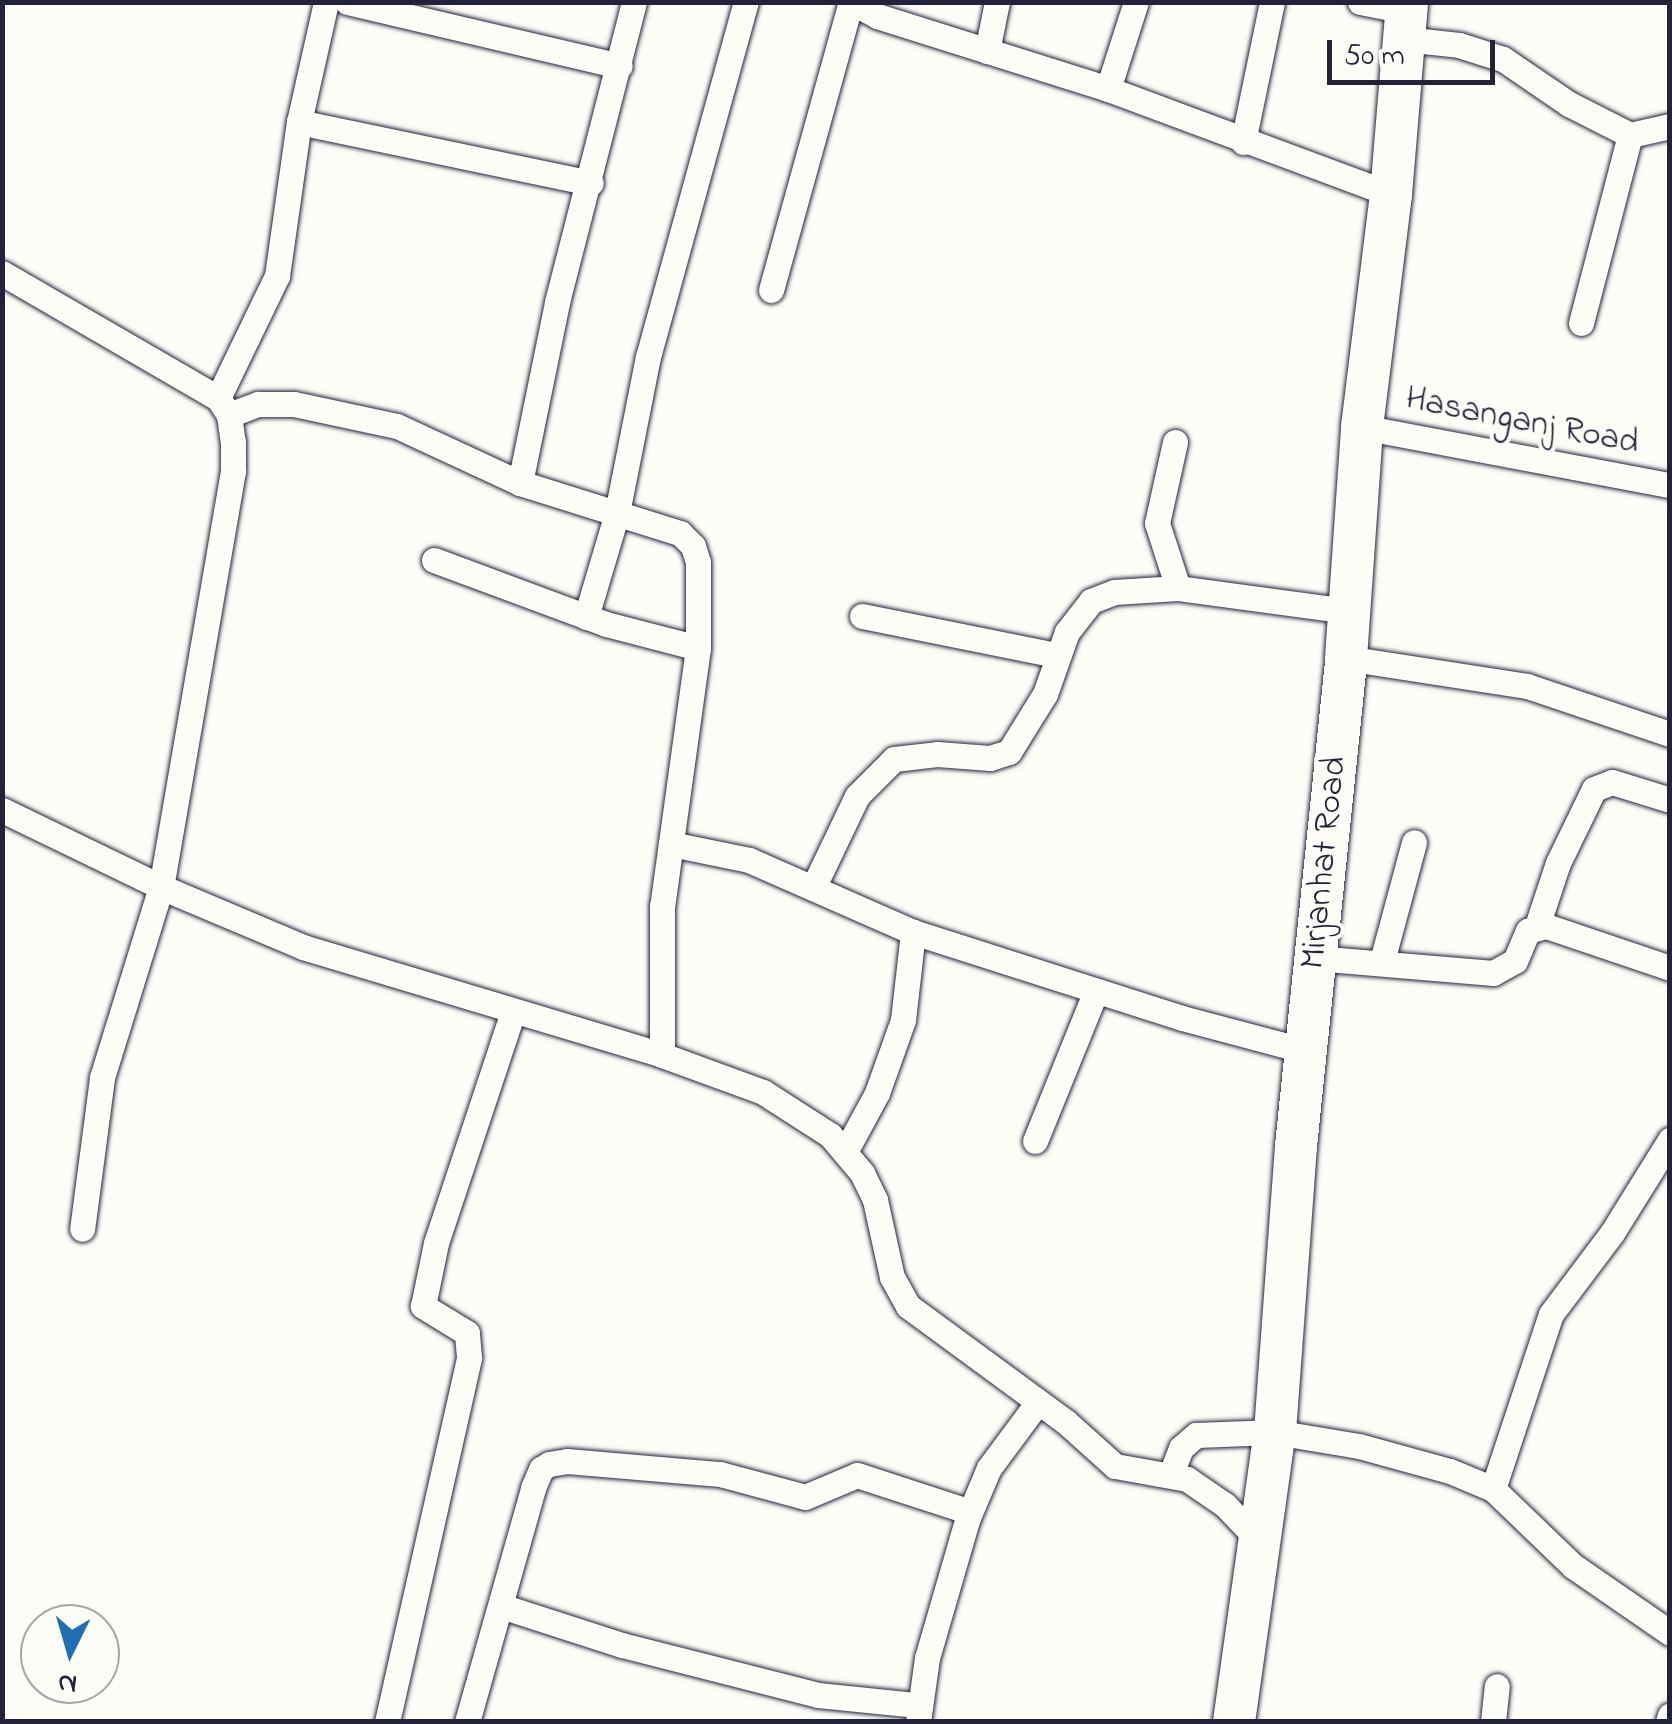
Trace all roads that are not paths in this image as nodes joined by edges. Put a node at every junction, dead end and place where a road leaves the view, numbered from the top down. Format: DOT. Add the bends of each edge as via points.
graph roads {
  1 [pos="326,2"];
  2 [pos="346,2"];
  3 [pos="634,2"];
  4 [pos="746,2"];
  5 [pos="851,2"];
  6 [pos="996,2"];
  7 [pos="1136,2"];
  8 [pos="1272,2"];
  9 [pos="1360,2"];
  10 [pos="878,9"];
  11 [pos="1405,17"];
  12 [pos="987,51"];
  13 [pos="620,66"];
  14 [pos="1108,89"];
  15 [pos="299,122"];
  16 [pos="1670,126"];
  17 [pos="1630,136"];
  18 [pos="1243,142"];
  19 [pos="591,183"];
  20 [pos="1391,194"];
  21 [pos="2,273"];
  22 [pos="771,290"];
  23 [pos="1581,324"];
  24 [pos="224,406"];
  25 [pos="1362,428"];
  26 [pos="1175,442"];
  27 [pos="520,482"];
  28 [pos="1670,485"];
  29 [pos="617,513"];
  30 [pos="434,560"];
  31 [pos="1178,588"];
  32 [pos="1349,611"];
  33 [pos="862,616"];
  34 [pos="586,617"];
  35 [pos="698,648"];
  36 [pos="1056,655"];
  37 [pos="1346,658"];
  38 [pos="1670,734"];
  39 [pos="1670,800"];
  40 [pos="2,810"];
  41 [pos="1414,842"];
  42 [pos="671,844"];
  43 [pos="162,887"];
  44 [pos="813,888"];
  45 [pos="1537,926"];
  46 [pos="913,932"];
  47 [pos="1315,958"];
  48 [pos="1382,960"];
  49 [pos="1670,968"];
  50 [pos="1096,991"];
  51 [pos="512,1012"];
  52 [pos="1306,1051"];
  53 [pos="662,1056"];
  54 [pos="1670,1140"];
  55 [pos="1035,1141"];
  56 [pos="845,1152"];
  57 [pos="82,1229"];
  58 [pos="1038,1402"];
  59 [pos="1275,1432"];
  60 [pos="1170,1474"];
  61 [pos="1493,1489"];
  62 [pos="970,1512"];
  63 [pos="1262,1544"];
  64 [pos="500,1606"];
  65 [pos="1670,1633"];
  66 [pos="1497,1686"];
  67 [pos="918,1713"];
  68 [pos="388,1722"];
  69 [pos="467,1722"];
  70 [pos="1234,1722"];
  71 [pos="1493,1722"];
  1 -- 15 [label="street"];
  2 -- 13 [label="street"];
  3 -- 13 [label="street"];
  4 -- 29 [label="street" via="648,357"];
  5 -- 10 [label="street"];
  5 -- 22 [label="street"];
  6 -- 12 [label="street"];
  7 -- 14 [label="street"];
  8 -- 18 [label="street"];
  9 -- 11 [label="street"];
  10 -- 12 [label="street"];
  11 -- 17 [label="street" via="1459,46 1503,59"];
  11 -- 20 [label="main road, Mirjanhat Road"];
  12 -- 14 [label="street"];
  13 -- 19 [label="street"];
  14 -- 18 [label="street"];
  15 -- 19 [label="street"];
  15 -- 24 [label="street" via="277,276"];
  16 -- 17 [label="street"];
  17 -- 23 [label="street"];
  18 -- 20 [label="street"];
  19 -- 27 [label="street" via="556,302"];
  20 -- 25 [label="main road, Mirjanhat Road"];
  21 -- 24 [label="street"];
  24 -- 27 [label="street" via="294,404 397,426"];
  24 -- 43 [label="street" via="233,471"];
  25 -- 28 [label="street, Hasanganj Road"];
  25 -- 32 [label="main road, Mirjanhat Road"];
  26 -- 31 [label="street" via="1157,523"];
  27 -- 29 [label="street"];
  29 -- 34 [label="street"];
  29 -- 35 [label="street" via="680,533 693,546"];
  30 -- 34 [label="street"];
  31 -- 32 [label="street"];
  31 -- 36 [label="street" via="1091,600"];
  32 -- 37 [label="main road, Mirjanhat Road"];
  33 -- 36 [label="street"];
  34 -- 35 [label="street"];
  35 -- 42 [label="street"];
  36 -- 44 [label="street" via="1034,715 1001,757 908,754 886,765 857,796"];
  37 -- 38 [label="street" via="1527,686"];
  37 -- 47 [label="main road, Mirjanhat Road"];
  39 -- 45 [label="street" via="1612,782 1594,790"];
  40 -- 43 [label="street"];
  41 -- 48 [label="street"];
  42 -- 44 [label="street" via="748,860"];
  42 -- 53 [label="street" via="662,906"];
  43 -- 51 [label="street" via="337,959"];
  43 -- 57 [label="street" via="102,1078"];
  44 -- 46 [label="street"];
  45 -- 48 [label="street" via="1515,960 1493,973"];
  45 -- 49 [label="street"];
  46 -- 50 [label="street"];
  46 -- 56 [label="street" via="903,1020 877,1093"];
  47 -- 48 [label="street"];
  47 -- 52 [label="main road, Mirjanhat Road"];
  50 -- 52 [label="street"];
  50 -- 55 [label="street"];
  51 -- 53 [label="street"];
  51 -- 68 [label="street" via="436,1243 423,1306 467,1332 470,1358"];
  52 -- 59 [label="main road, Mirjanhat Road"];
  53 -- 56 [label="street" via="763,1092"];
  54 -- 61 [label="street" via="1551,1314"];
  56 -- 58 [label="street" via="876,1200 892,1277 908,1306"];
  58 -- 60 [label="street" via="1115,1466"];
  58 -- 62 [label="street" via="989,1468"];
  59 -- 60 [label="street" via="1196,1435 1181,1448"];
  59 -- 61 [label="street" via="1358,1446"];
  59 -- 63 [label="main road, Mirjanhat Road"];
  60 -- 63 [label="street" via="1212,1496"];
  61 -- 65 [label="street" via="1573,1566"];
  62 -- 64 [label="street" via="858,1476 804,1497 744,1477 567,1461 542,1470"];
  62 -- 67 [label="street"];
  63 -- 70 [label="main road, Mirjanhat Road"];
  64 -- 67 [label="street" via="622,1645"];
  64 -- 69 [label="street"];
  66 -- 71 [label="street"];
}
